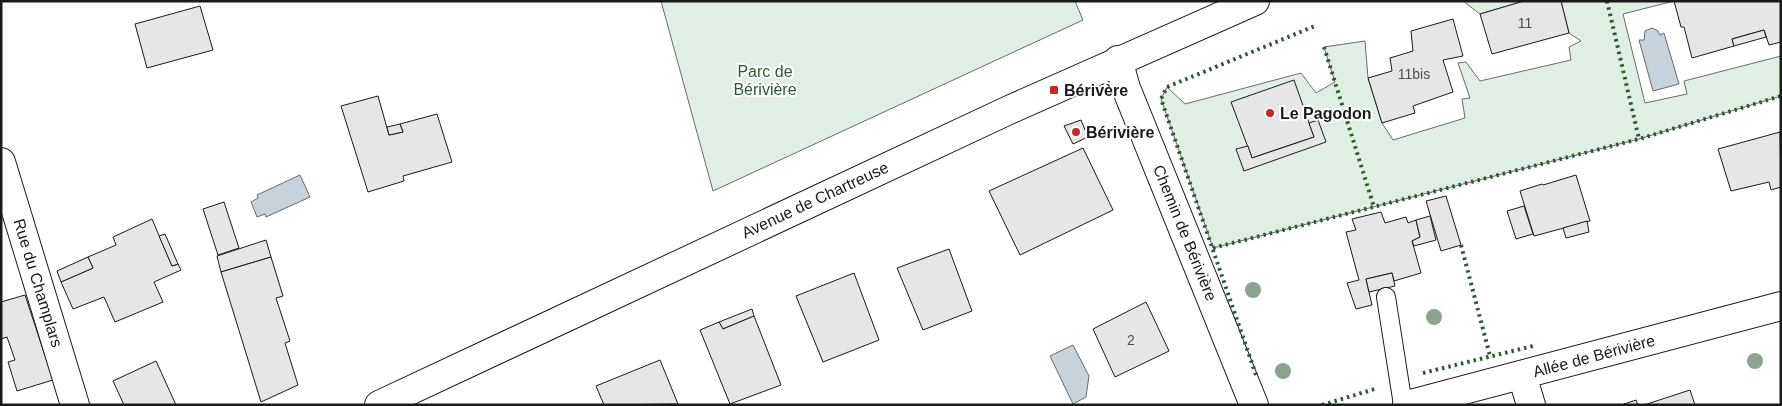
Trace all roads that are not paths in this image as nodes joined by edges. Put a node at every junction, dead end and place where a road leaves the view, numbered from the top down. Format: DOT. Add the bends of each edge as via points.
graph roads {
  1 [pos="1255,1"];
  2 [pos="1118,60"];
  3 [pos="1,162"];
  4 [pos="1386,297"];
  5 [pos="1781,306"];
  6 [pos="1522,375"];
  7 [pos="75,405"];
  8 [pos="379,405"];
  9 [pos="1254,405"];
  10 [pos="1405,405"];
  11 [pos="1531,405"];
  1 -- 2 [label="street, Avenue de Chartreuse"];
  2 -- 8 [label="street, Avenue de Chartreuse"];
  2 -- 9 [label="street, Chemin de Bérivière" via="1126,88"];
  3 -- 7 [label="street, Rue du Champlars"];
  4 -- 10 [label="lane"];
  5 -- 6 [label="street, Allée de Bérivière"];
  6 -- 10 [label="street, Allée de Bérivière"];
  6 -- 11 [label="street"];
}
